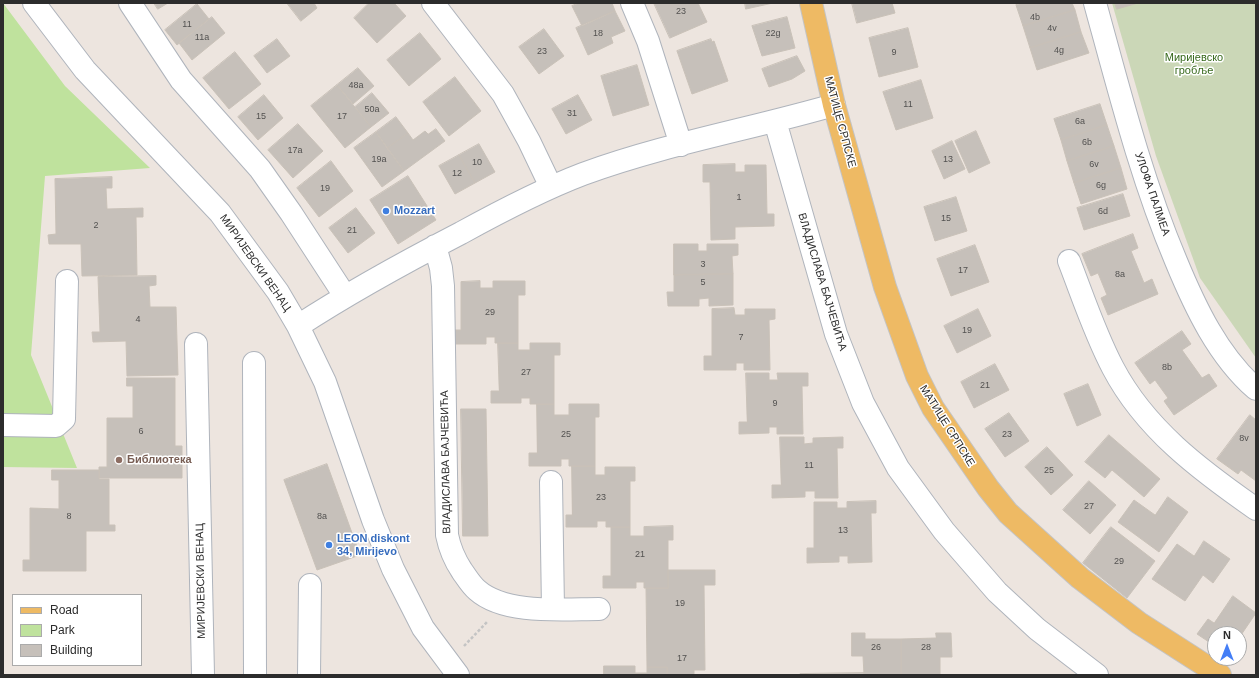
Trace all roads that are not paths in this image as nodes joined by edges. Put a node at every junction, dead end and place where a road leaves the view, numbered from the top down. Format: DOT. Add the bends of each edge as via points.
graph roads {
  1 [pos="34,3"];
  2 [pos="130,3"];
  3 [pos="433,3"];
  4 [pos="632,3"];
  5 [pos="811,3"];
  6 [pos="1095,3"];
  7 [pos="834,105"];
  8 [pos="775,121"];
  9 [pos="681,145"];
  10 [pos="551,187"];
  11 [pos="435,246"];
  12 [pos="1069,261"];
  13 [pos="67,281"];
  14 [pos="345,296"];
  15 [pos="298,326"];
  16 [pos="196,344"];
  17 [pos="254,363"];
  18 [pos="1256,389"];
  19 [pos="3,425"];
  20 [pos="551,482"];
  21 [pos="1256,509"];
  22 [pos="310,585"];
  23 [pos="553,609"];
  24 [pos="599,609"];
  25 [pos="453,668"];
  26 [pos="203,675"];
  27 [pos="255,675"];
  28 [pos="309,675"];
  29 [pos="1097,675"];
  30 [pos="1220,675"];
  1 -- 15 [label="street, МИРИЈЕВСКИ ВЕНАЦ" via="85,70 220,213 278,292"];
  2 -- 14 [label="street" via="181,80 269,182"];
  3 -- 10 [label="street" via="503,94"];
  4 -- 9 [label="street" via="648,41"];
  5 -- 7 [label="main road, МАТИЦЕ СРПСКЕ"];
  6 -- 18 [label="street, УЛОФА ПАЛМЕА" via="1156,213 1195,307 1221,348"];
  7 -- 8 [label="street"];
  7 -- 30 [label="main road, МАТИЦЕ СРПСКЕ" via="885,287 917,376 933,408 961,451 1008,513 1080,578 1159,637"];
  8 -- 9 [label="street"];
  8 -- 29 [label="street, ВЛАДИСЛАВА БАЈЧЕВИЋА" via="836,334 863,403 898,468 944,531 997,592 1037,629"];
  9 -- 10 [label="street" via="627,160"];
  10 -- 11 [label="street"];
  11 -- 14 [label="street"];
  11 -- 23 [label="street, ВЛАДИСЛАВА БАЈЧЕВИЋА" via="442,268 447,514 450,549 469,582 478,592 505,604"];
  12 -- 21 [label="street" via="1113,368 1135,402 1161,433 1206,474"];
  13 -- 19 [label="street" via="64,419 56,426"];
  14 -- 15 [label="street"];
  15 -- 25 [label="street, МИРИЈЕВСКИ ВЕНАЦ" via="325,382 373,520 393,569 423,628"];
  16 -- 26 [label="street, МИРИЈЕВСКИ ВЕНАЦ"];
  17 -- 27 [label="street"];
  20 -- 23 [label="street"];
  22 -- 28 [label="street"];
  23 -- 24 [label="street, ВЛАДИСЛАВА БАЈЧЕВИЋА"];
}
